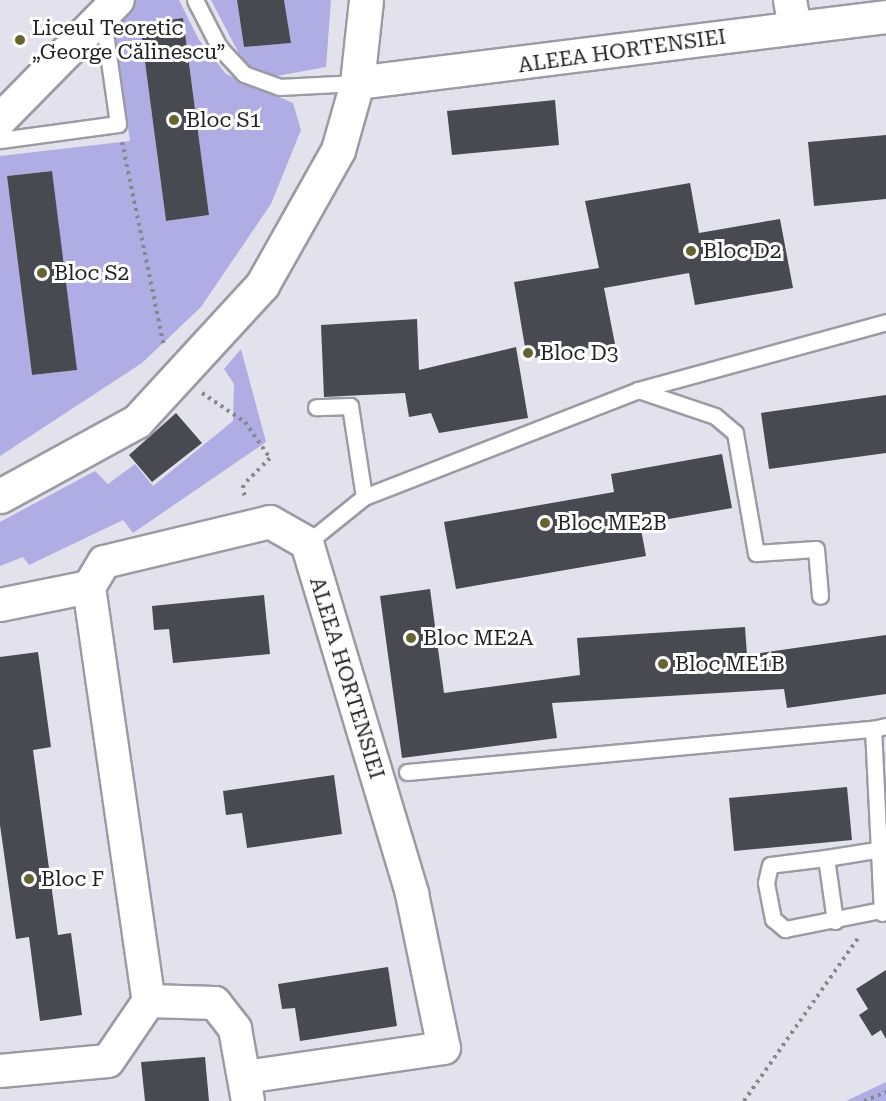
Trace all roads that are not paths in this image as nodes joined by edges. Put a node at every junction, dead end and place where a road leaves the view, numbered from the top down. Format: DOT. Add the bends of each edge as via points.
graph roads {
  1 [pos="195,0"];
  2 [pos="366,0"];
  3 [pos="110,9"];
  4 [pos="792,14"];
  5 [pos="886,16"];
  6 [pos="357,83"];
  7 [pos="0,120"];
  8 [pos="0,140"];
  9 [pos="886,322"];
  10 [pos="638,390"];
  11 [pos="316,407"];
  12 [pos="0,496"];
  13 [pos="364,497"];
  14 [pos="307,543"];
  15 [pos="89,587"];
  16 [pos="820,596"];
  17 [pos="0,605"];
  18 [pos="879,727"];
  19 [pos="407,771"];
  20 [pos="886,820"];
  21 [pos="874,831"];
  22 [pos="876,850"];
  23 [pos="826,858"];
  24 [pos="881,912"];
  25 [pos="834,921"];
  26 [pos="149,1001"];
  27 [pos="0,1071"];
  28 [pos="247,1089"];
  1 -- 6 [label="lane" via="219,47 244,74 279,87"];
  2 -- 6 [label="street"];
  3 -- 7 [label="street"];
  3 -- 8 [label="lane" via="118,124"];
  4 -- 5 [label="street, ALEEA HORTENSIEI"];
  4 -- 6 [label="street, ALEEA HORTENSIEI"];
  6 -- 12 [label="street" via="338,150 262,285 137,421"];
  9 -- 10 [label="lane"];
  10 -- 13 [label="lane"];
  10 -- 16 [label="lane" via="715,416 735,433 756,553 816,549"];
  11 -- 13 [label="lane" via="350,406"];
  13 -- 14 [label="lane"];
  14 -- 15 [label="street" via="270,522 104,562"];
  14 -- 28 [label="street, ALEEA HORTENSIEI" via="412,894 444,1048"];
  15 -- 17 [label="street"];
  15 -- 26 [label="street"];
  18 -- 19 [label="lane"];
  18 -- 21 [label="lane"];
  20 -- 21 [label="lane"];
  21 -- 22 [label="lane"];
  22 -- 23 [label="lane"];
  22 -- 24 [label="lane"];
  23 -- 25 [label="lane"];
  23 -- 25 [label="lane" via="770,865 766,883 773,919 785,929"];
  24 -- 25 [label="lane"];
  26 -- 27 [label="street" via="108,1061"];
  26 -- 28 [label="street" via="215,1003 236,1029"];
}
